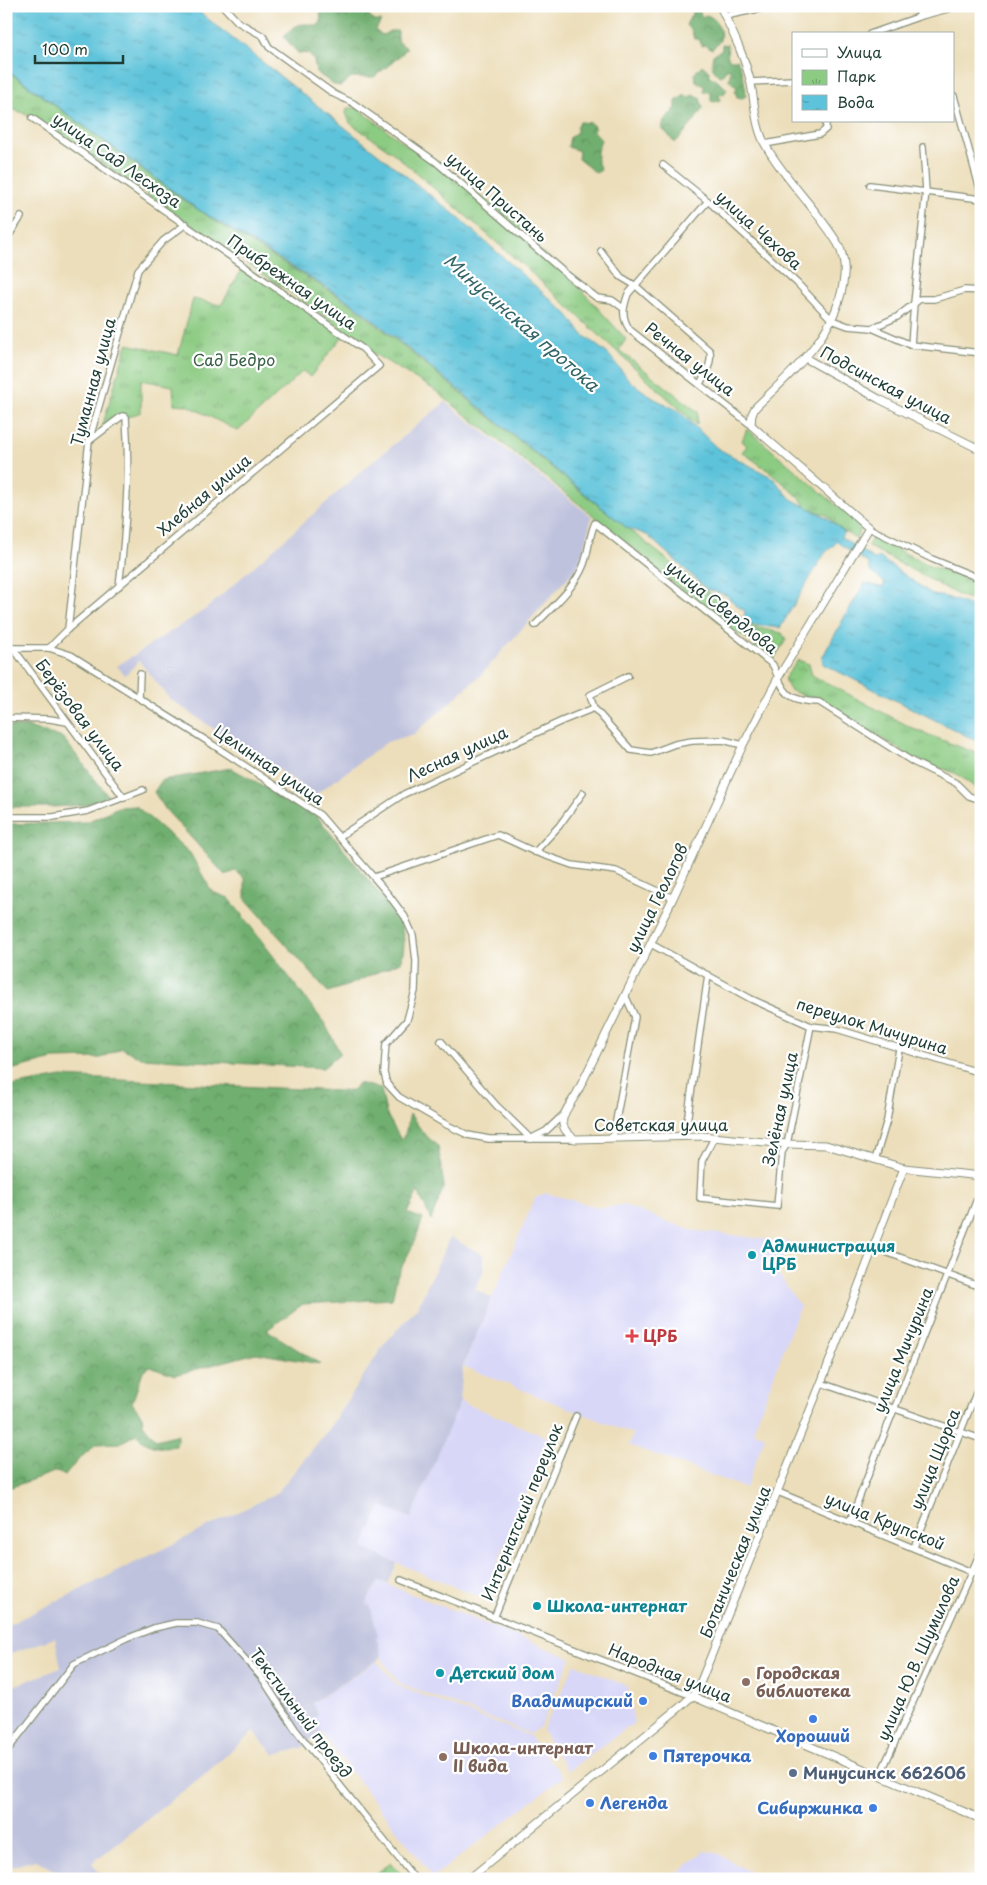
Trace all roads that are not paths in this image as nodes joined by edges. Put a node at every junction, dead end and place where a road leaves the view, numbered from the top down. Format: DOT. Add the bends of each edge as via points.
graph roads {
  1 [pos="223,6"];
  2 [pos="720,6"];
  3 [pos="773,6"];
  4 [pos="915,6"];
  5 [pos="959,6"];
  6 [pos="725,16"];
  7 [pos="921,16"];
  8 [pos="876,32"];
  9 [pos="792,80"];
  10 [pos="750,82"];
  11 [pos="954,96"];
  12 [pos="32,118"];
  13 [pos="826,122"];
  14 [pos="765,144"];
  15 [pos="923,146"];
  16 [pos="663,165"];
  17 [pos="870,185"];
  18 [pos="926,191"];
  19 [pos="981,193"];
  20 [pos="981,199"];
  21 [pos="708,201"];
  22 [pos="22,217"];
  23 [pos="186,224"];
  24 [pos="6,240"];
  25 [pos="600,252"];
  26 [pos="636,286"];
  27 [pos="981,291"];
  28 [pos="914,303"];
  29 [pos="623,308"];
  30 [pos="832,320"];
  31 [pos="872,328"];
  32 [pos="911,345"];
  33 [pos="981,353"];
  34 [pos="805,358"];
  35 [pos="380,366"];
  36 [pos="700,384"];
  37 [pos="751,425"];
  38 [pos="89,441"];
  39 [pos="981,450"];
  40 [pos="869,528"];
  41 [pos="981,579"];
  42 [pos="119,586"];
  43 [pos="535,625"];
  44 [pos="68,629"];
  45 [pos="10,648"];
  46 [pos="49,648"];
  47 [pos="140,674"];
  48 [pos="628,676"];
  49 [pos="778,678"];
  50 [pos="139,698"];
  51 [pos="594,708"];
  52 [pos="6,718"];
  53 [pos="67,722"];
  54 [pos="743,745"];
  55 [pos="143,790"];
  56 [pos="583,793"];
  57 [pos="124,798"];
  58 [pos="981,800"];
  59 [pos="8,818"];
  60 [pos="339,837"];
  61 [pos="535,852"];
  62 [pos="374,877"];
  63 [pos="673,898"];
  64 [pos="651,944"];
  65 [pos="708,976"];
  66 [pos="625,995"];
  67 [pos="811,1026"];
  68 [pos="441,1041"];
  69 [pos="899,1049"];
  70 [pos="981,1073"];
  71 [pos="564,1114"];
  72 [pos="685,1136"];
  73 [pos="613,1137"];
  74 [pos="714,1138"];
  75 [pos="531,1139"];
  76 [pos="575,1139"];
  77 [pos="788,1144"];
  78 [pos="875,1160"];
  79 [pos="904,1168"];
  80 [pos="981,1176"];
  81 [pos="981,1189"];
  82 [pos="872,1247"];
  83 [pos="948,1274"];
  84 [pos="981,1287"];
  85 [pos="981,1381"];
  86 [pos="821,1382"];
  87 [pos="895,1408"];
  88 [pos="576,1416"];
  89 [pos="960,1431"];
  90 [pos="981,1439"];
  91 [pos="778,1492"];
  92 [pos="850,1521"];
  93 [pos="914,1547"];
  94 [pos="981,1551"];
  95 [pos="972,1572"];
  96 [pos="981,1576"];
  97 [pos="401,1580"];
  98 [pos="494,1618"];
  99 [pos="692,1696"];
  100 [pos="6,1752"];
  101 [pos="880,1775"];
  102 [pos="981,1820"];
  103 [pos="415,1879"];
  104 [pos="468,1879"];
  1 -- 29 [label="street, улица Пристань" via="238,22 264,36 269,47 436,162 597,298 612,300"];
  2 -- 6 [label="street"];
  3 -- 6 [label="street"];
  4 -- 7 [label="street"];
  5 -- 7 [label="street"];
  6 -- 10 [label="street"];
  7 -- 8 [label="street"];
  9 -- 10 [label="street"];
  10 -- 14 [label="street" via="758,127"];
  11 -- 19 [label="street"];
  12 -- 23 [label="street, улица Сад Лесхоза"];
  13 -- 14 [label="street" via="826,129 820,134"];
  14 -- 30 [label="street" via="778,166 839,245 845,266 842,294"];
  15 -- 18 [label="street"];
  16 -- 21 [label="street, улица Чехова"];
  17 -- 18 [label="street"];
  18 -- 20 [label="street"];
  18 -- 28 [label="street"];
  21 -- 26 [label="street"];
  21 -- 30 [label="street, улица Чехова"];
  22 -- 24 [label="street"];
  23 -- 35 [label="street, Прибрежная улица" via="363,350"];
  23 -- 38 [label="street, Туманная улица" via="163,241 138,270"];
  25 -- 26 [label="street" via="621,277"];
  26 -- 29 [label="street" via="628,294"];
  26 -- 36 [label="street" via="710,351 708,369"];
  27 -- 28 [label="street" via="965,290"];
  28 -- 31 [label="street" via="897,317"];
  28 -- 32 [label="street"];
  29 -- 36 [label="street, Речная улица" via="625,323 630,330"];
  30 -- 31 [label="street" via="848,326"];
  30 -- 34 [label="street"];
  31 -- 32 [label="street"];
  32 -- 33 [label="street"];
  34 -- 37 [label="street" via="755,408"];
  34 -- 39 [label="street, Подсинская улица" via="879,400"];
  35 -- 42 [label="street, Хлебная улица"];
  36 -- 37 [label="street, Речная улица"];
  37 -- 40 [label="street"];
  38 -- 42 [label="street" via="122,416 126,417 126,509"];
  38 -- 44 [label="street, Туманная улица"];
  40 -- 41 [label="street"];
  40 -- 49 [label="street, улица Геологов"];
  42 -- 44 [label="street, Хлебная улица"];
  43 -- 49 [label="street, улица Свердлова" via="575,581 584,564 595,523 773,665"];
  44 -- 46 [label="street, Хлебная улица"];
  45 -- 46 [label="street, Целинная улица"];
  45 -- 53 [label="street, Берёзовая улица"];
  46 -- 50 [label="street, Целинная улица" via="71,656"];
  47 -- 50 [label="street"];
  48 -- 51 [label="street" via="590,695"];
  49 -- 54 [label="street, улица Геологов"];
  49 -- 58 [label="street, улица Свердлова" via="784,691 801,702 819,702 913,762 956,783 968,796"];
  50 -- 60 [label="street, Целинная улица" via="320,815"];
  51 -- 54 [label="street" via="630,750 651,752 692,741 723,740"];
  51 -- 60 [label="street, Лесная улица" via="404,794"];
  52 -- 53 [label="street"];
  53 -- 57 [label="street, Берёзовая улица"];
  54 -- 63 [label="street, улица Геологов"];
  55 -- 57 [label="street"];
  56 -- 61 [label="street"];
  57 -- 59 [label="street" via="88,811 53,817"];
  60 -- 62 [label="street, Целинная улица"];
  61 -- 62 [label="street" via="498,835"];
  61 -- 63 [label="street" via="572,865 616,871"];
  62 -- 75 [label="street, Целинная улица" via="405,917 413,935 416,960 415,991 407,1020 386,1044 384,1073 387,1084 399,1097 468,1135"];
  63 -- 64 [label="street, улица Геологов"];
  64 -- 65 [label="street, переулок Мичурина"];
  64 -- 66 [label="street, улица Геологов"];
  65 -- 67 [label="street, переулок Мичурина" via="751,1000"];
  65 -- 72 [label="street"];
  66 -- 71 [label="street, улица Геологов"];
  66 -- 73 [label="street" via="635,1017"];
  67 -- 69 [label="street, переулок Мичурина" via="837,1030"];
  67 -- 77 [label="street, Зелёная улица"];
  68 -- 75 [label="street" via="496,1105"];
  69 -- 70 [label="street, переулок Мичурина"];
  69 -- 78 [label="street" via="887,1120"];
  71 -- 75 [label="street" via="546,1131"];
  71 -- 76 [label="street" via="564,1128"];
  72 -- 73 [label="street, Советская улица"];
  72 -- 74 [label="street, Советская улица"];
  73 -- 76 [label="street, Советская улица"];
  74 -- 77 [label="street, Советская улица"];
  74 -- 77 [label="street, Зелёная улица" via="702,1161 700,1198 777,1206 782,1152"];
  75 -- 76 [label="street, Советская улица"];
  77 -- 78 [label="street, Советская улица" via="826,1146"];
  78 -- 79 [label="street, Советская улица"];
  79 -- 80 [label="street, Советская улица"];
  79 -- 82 [label="street, Ботаническая улица"];
  81 -- 83 [label="street, улица Мичурина"];
  82 -- 83 [label="street"];
  82 -- 86 [label="street, Ботаническая улица"];
  83 -- 84 [label="street"];
  83 -- 87 [label="street, улица Мичурина"];
  85 -- 89 [label="street, улица Щорса"];
  86 -- 87 [label="street"];
  86 -- 91 [label="street, Ботаническая улица"];
  87 -- 89 [label="street"];
  87 -- 92 [label="street, улица Мичурина"];
  88 -- 98 [label="street, Интернатский переулок"];
  89 -- 90 [label="street"];
  89 -- 93 [label="street, улица Щорса"];
  91 -- 92 [label="street, улица Крупской"];
  91 -- 99 [label="street, Ботаническая улица" via="708,1668"];
  92 -- 93 [label="street, улица Крупской"];
  93 -- 95 [label="street, улица Крупской"];
  94 -- 95 [label="street, улица Ю.В. Шумилова"];
  95 -- 96 [label="street, улица Крупской"];
  95 -- 101 [label="street, улица Ю.В. Шумилова"];
  97 -- 98 [label="street, Народная улица"];
  98 -- 99 [label="street, Народная улица"];
  99 -- 101 [label="street, Народная улица"];
  99 -- 104 [label="street, Ботаническая улица"];
  100 -- 103 [label="street, Текстильный проезд" via="74,1664 126,1639 176,1622 218,1629 262,1678 294,1729"];
  101 -- 102 [label="street, Народная улица"];
}
